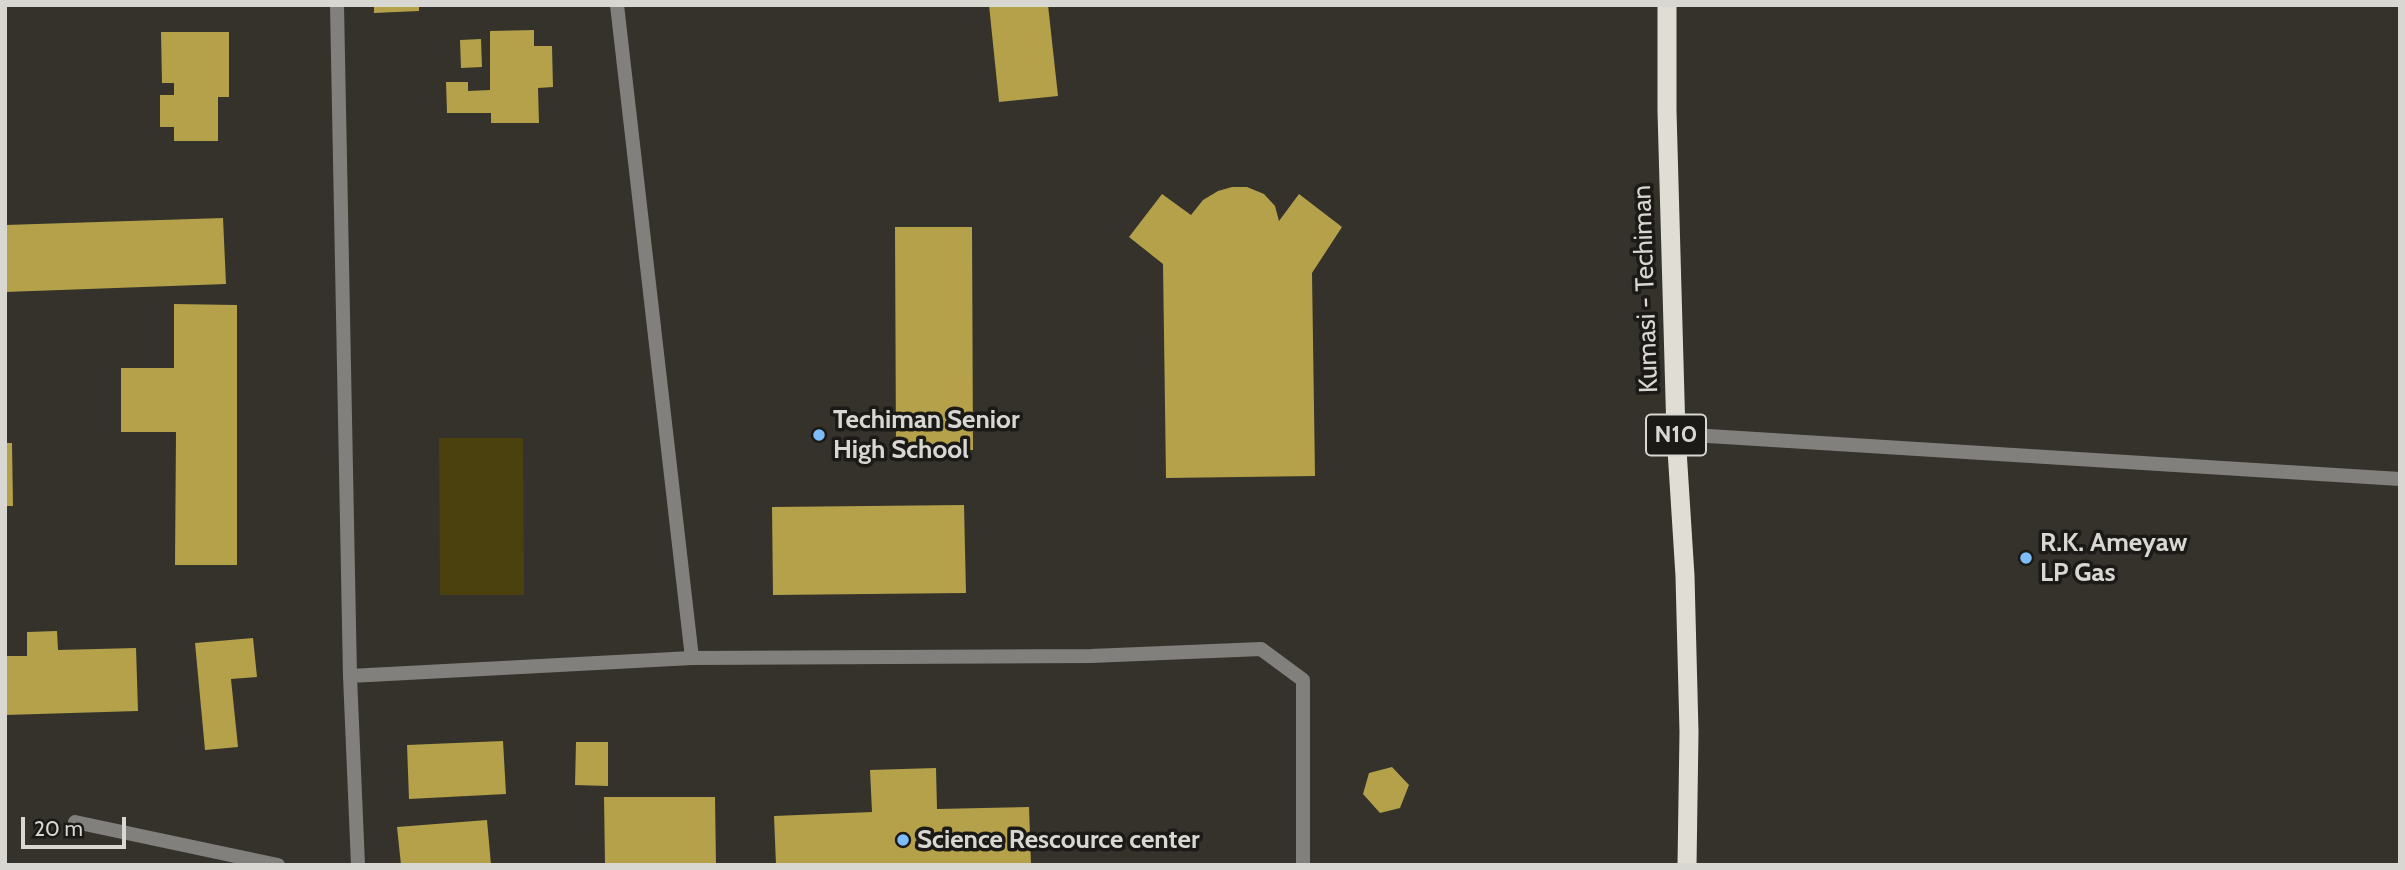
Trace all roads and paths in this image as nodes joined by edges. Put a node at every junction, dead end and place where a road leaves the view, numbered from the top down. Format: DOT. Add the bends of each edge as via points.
graph roads {
  1 [pos="337,5"];
  2 [pos="617,5"];
  3 [pos="1667,5"];
  4 [pos="1676,434"];
  5 [pos="2400,479"];
  6 [pos="692,658"];
  7 [pos="350,676"];
  8 [pos="75,822"];
  9 [pos="278,865"];
  10 [pos="358,865"];
  11 [pos="1303,865"];
  12 [pos="1687,865"];
  1 -- 7 [label="street"];
  2 -- 6 [label="street"];
  3 -- 4 [label="highway, Kumasi - Techiman / N10"];
  4 -- 5 [label="street"];
  4 -- 12 [label="highway, Kumasi - Techiman / N10" via="1688,693"];
  6 -- 7 [label="street"];
  6 -- 11 [label="street" via="1091,656 1261,649 1303,680"];
  7 -- 10 [label="street"];
  8 -- 9 [label="street"];
}
